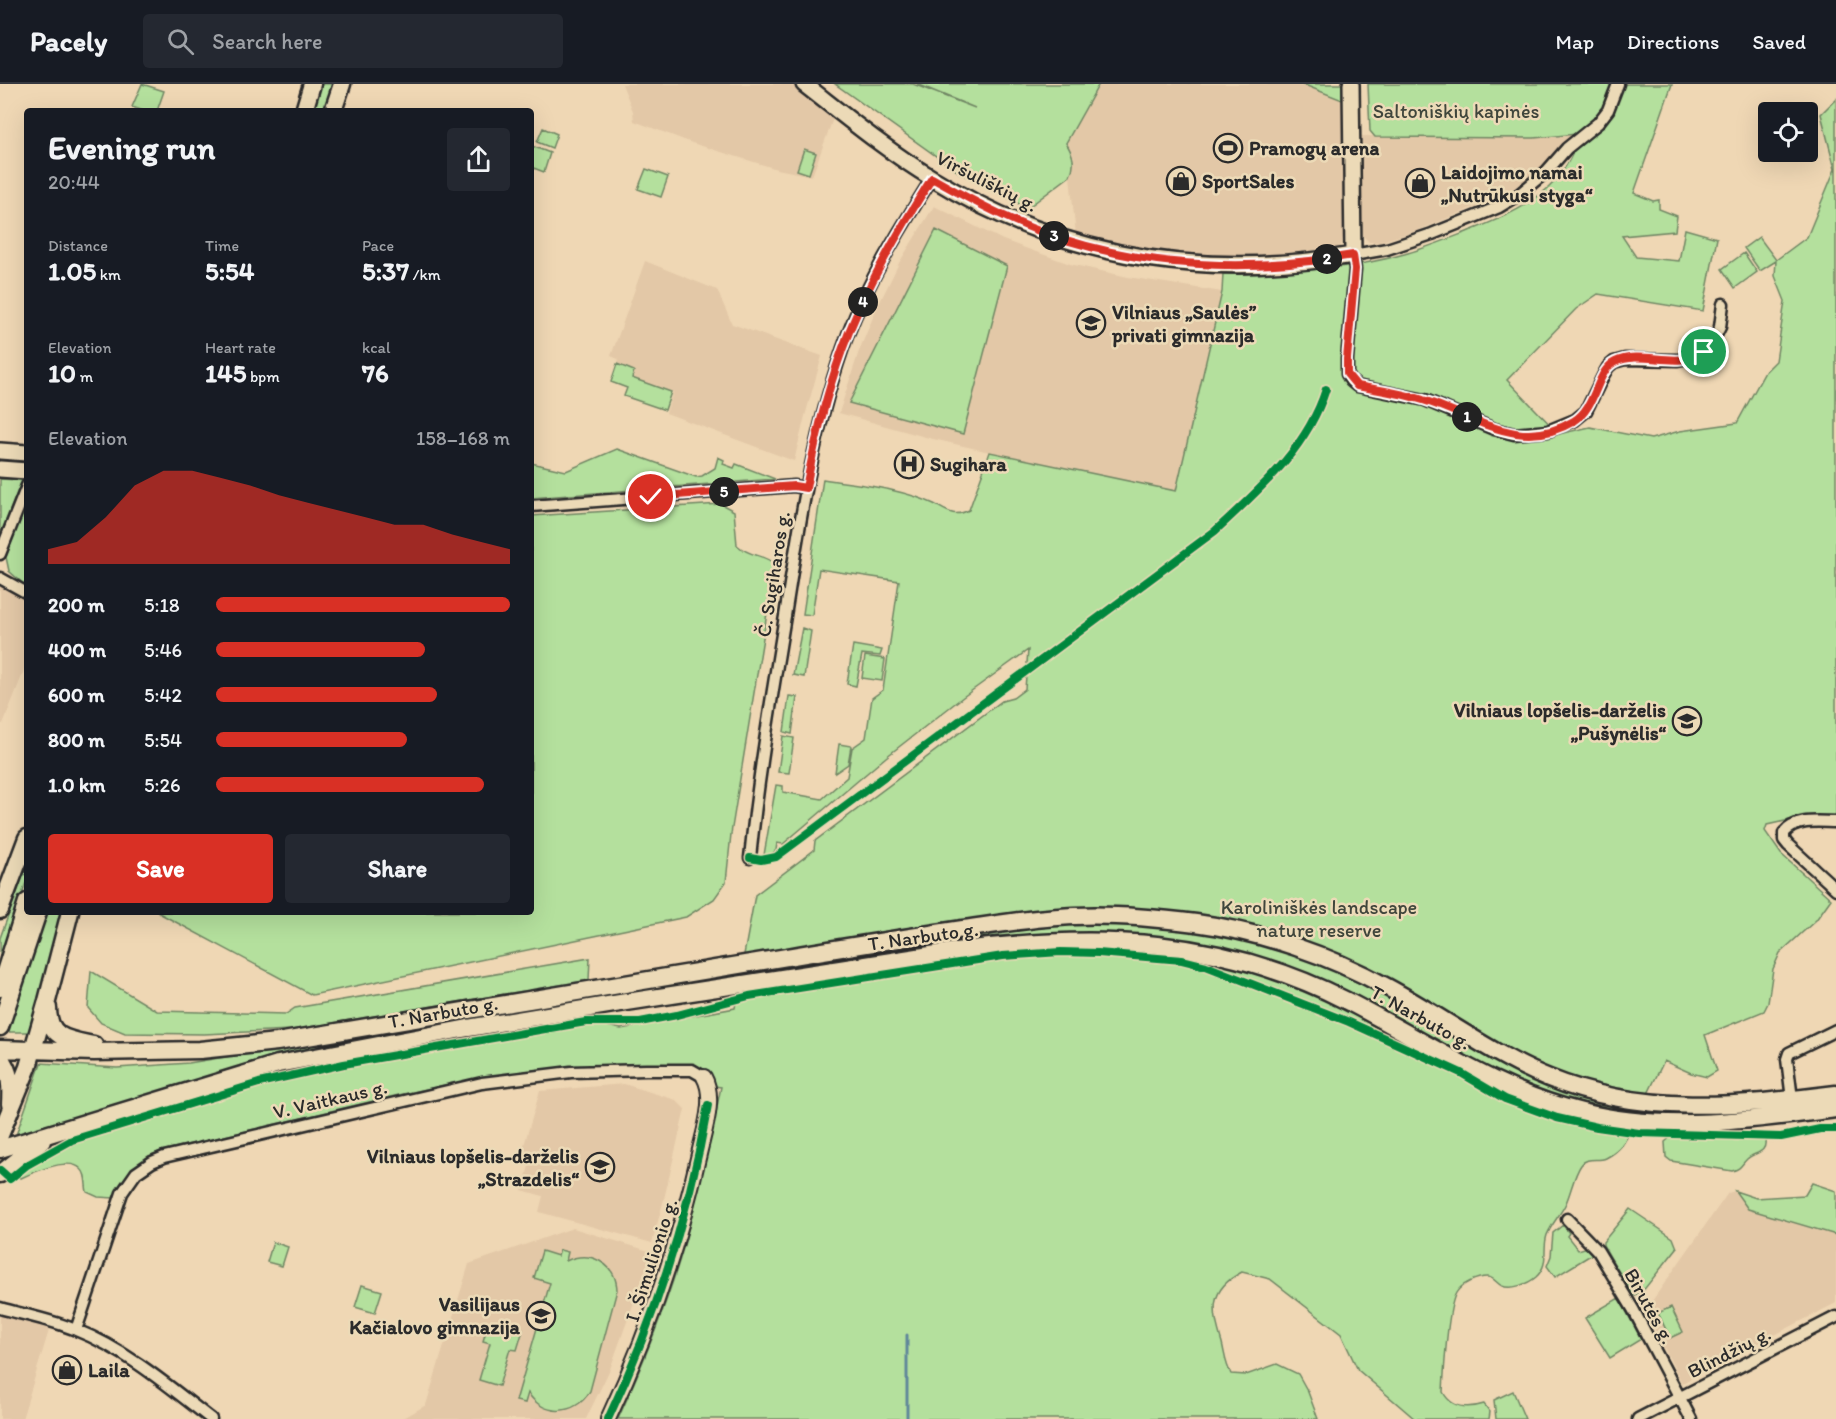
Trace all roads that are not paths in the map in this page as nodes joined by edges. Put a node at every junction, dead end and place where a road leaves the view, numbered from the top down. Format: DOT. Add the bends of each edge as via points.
graph roads {
  1 [pos="312,84"];
  2 [pos="342,84"];
  3 [pos="804,84"];
  4 [pos="1351,84"];
  5 [pos="1618,84"];
  6 [pos="305,108"];
  7 [pos="334,108"];
  8 [pos="932,178"];
  9 [pos="1353,255"];
  10 [pos="1723,304"];
  11 [pos="0,451"];
  12 [pos="24,453"];
  13 [pos="0,469"];
  14 [pos="24,471"];
  15 [pos="806,488"];
  16 [pos="24,494"];
  17 [pos="534,506"];
  18 [pos="0,554"];
  19 [pos="0,578"];
  20 [pos="24,591"];
  21 [pos="1836,822"];
  22 [pos="24,846"];
  23 [pos="750,858"];
  24 [pos="1836,890"];
  25 [pos="0,910"];
  26 [pos="24,912"];
  27 [pos="37,915"];
  28 [pos="69,915"];
  29 [pos="0,988"];
  30 [pos="47,1001"];
  31 [pos="0,1027"];
  32 [pos="1836,1030"];
  33 [pos="0,1049"];
  34 [pos="33,1049"];
  35 [pos="127,1051"];
  36 [pos="0,1058"];
  37 [pos="704,1077"];
  38 [pos="1836,1094"];
  39 [pos="1792,1099"];
  40 [pos="1836,1109"];
  41 [pos="10,1111"];
  42 [pos="62,1131"];
  43 [pos="0,1135"];
  44 [pos="0,1149"];
  45 [pos="0,1174"];
  46 [pos="1567,1219"];
  47 [pos="0,1308"];
  48 [pos="1836,1317"];
  49 [pos="76,1330"];
  50 [pos="1679,1398"];
  51 [pos="211,1419"];
  52 [pos="608,1419"];
  53 [pos="1638,1419"];
  54 [pos="1691,1419"];
  1 -- 6 [label="main road"];
  2 -- 7 [label="main road"];
  3 -- 8 [label="main road, Viršuliškių g."];
  4 -- 9 [label="main road"];
  5 -- 9 [label="street" via="1598,123 1517,196 1432,234"];
  8 -- 9 [label="main road, Viršuliškių g." via="1038,231 1110,253 1244,266"];
  8 -- 15 [label="street, Č. Sugiharos g." via="881,264 849,332 826,398"];
  9 -- 10 [label="street" via="1347,374 1357,386 1425,400 1514,434 1548,431 1568,424 1586,411 1614,362 1698,356 1714,339"];
  11 -- 12 [label="main road"];
  13 -- 14 [label="main road"];
  15 -- 17 [label="street"];
  15 -- 23 [label="street, Č. Sugiharos g." via="773,685"];
  16 -- 18 [label="street"];
  19 -- 20 [label="street"];
  21 -- 24 [label="street" via="1799,823 1784,833 1788,845"];
  22 -- 25 [label="main road"];
  26 -- 29 [label="main road"];
  27 -- 31 [label="main road"];
  28 -- 30 [label="main road"];
  30 -- 34 [label="main road"];
  30 -- 35 [label="main road" via="50,1025 58,1035"];
  32 -- 39 [label="street" via="1790,1053 1786,1059"];
  33 -- 34 [label="main road, T. Narbuto g."];
  34 -- 35 [label="main road, T. Narbuto g."];
  34 -- 41 [label="main road"];
  35 -- 39 [label="main road, T. Narbuto g." via="200,1050 276,1042 906,938 1027,920 1117,916 1201,924 1316,954 1390,988 1512,1061 1586,1091 1638,1103 1675,1106"];
  36 -- 41 [label="main road" via="9,1078"];
  37 -- 49 [label="street, V. Vaitkaus g." via="692,1070 571,1072 482,1083 164,1157 136,1173 122,1193"];
  37 -- 52 [label="street, I. Šimulionio g." via="709,1089 708,1105 679,1234 647,1330"];
  38 -- 39 [label="main road, T. Narbuto g."];
  40 -- 42 [label="main road, T. Narbuto g." via="1671,1124 1582,1113 1494,1081 1346,1001 1265,967 1196,949 1082,941 952,952 614,1004 338,1052 257,1070"];
  41 -- 43 [label="main road"];
  42 -- 44 [label="main road, T. Narbuto g."];
  42 -- 45 [label="main road" via="40,1142"];
  46 -- 50 [label="street, Birutės g." via="1598,1251"];
  47 -- 49 [label="street"];
  48 -- 50 [label="street, Blindžių g."];
  49 -- 51 [label="street" via="137,1364"];
  50 -- 53 [label="street, Blindžių g."];
  50 -- 54 [label="street, Birutės g."];
}
